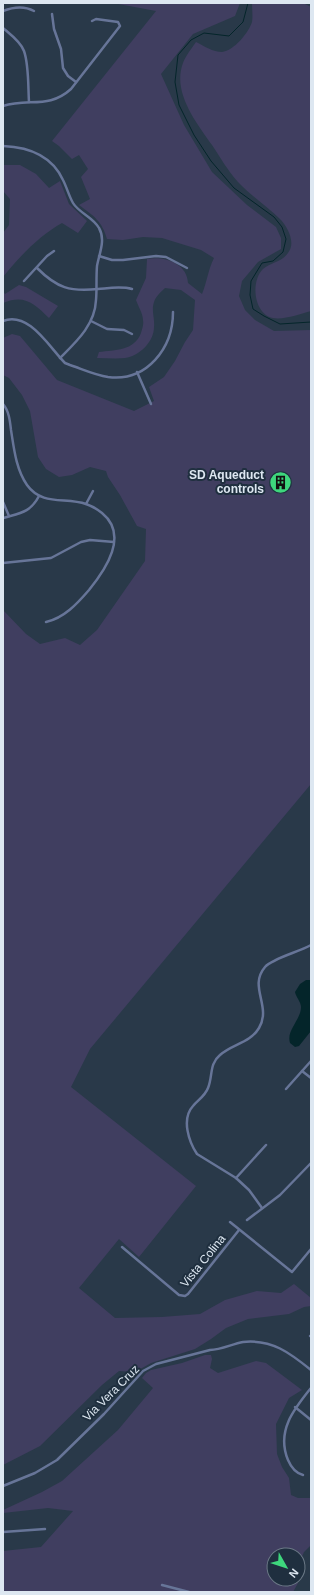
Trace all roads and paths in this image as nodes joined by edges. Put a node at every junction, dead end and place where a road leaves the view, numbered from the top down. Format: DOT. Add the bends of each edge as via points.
graph roads {
  1 [pos="34,11"];
  2 [pos="3,12"];
  3 [pos="52,14"];
  4 [pos="92,21"];
  5 [pos="3,28"];
  6 [pos="76,82"];
  7 [pos="29,102"];
  8 [pos="3,106"];
  9 [pos="3,146"];
  10 [pos="54,251"];
  11 [pos="99,256"];
  12 [pos="37,268"];
  13 [pos="187,268"];
  14 [pos="24,281"];
  15 [pos="97,289"];
  16 [pos="132,289"];
  17 [pos="172,312"];
  18 [pos="3,321"];
  19 [pos="91,322"];
  20 [pos="132,334"];
  21 [pos="60,358"];
  22 [pos="137,372"];
  23 [pos="3,404"];
  24 [pos="152,404"];
  25 [pos="93,491"];
  26 [pos="39,496"];
  27 [pos="3,502"];
  28 [pos="86,504"];
  29 [pos="9,516"];
  30 [pos="3,518"];
  31 [pos="114,542"];
  32 [pos="3,562"];
  33 [pos="46,622"];
  34 [pos="311,945"];
  35 [pos="311,1061"];
  36 [pos="302,1071"];
  37 [pos="311,1078"];
  38 [pos="286,1089"];
  39 [pos="266,1145"];
  40 [pos="311,1163"];
  41 [pos="236,1178"];
  42 [pos="262,1208"];
  43 [pos="247,1220"];
  44 [pos="230,1222"];
  45 [pos="239,1230"];
  46 [pos="122,1247"];
  47 [pos="311,1249"];
  48 [pos="311,1370"];
  49 [pos="311,1388"];
  50 [pos="295,1407"];
  51 [pos="311,1420"];
  52 [pos="303,1475"];
  53 [pos="3,1486"];
  54 [pos="46,1529"];
  55 [pos="3,1532"];
  56 [pos="162,1585"];
  57 [pos="189,1592"];
  1 -- 2 [label="street" via="20,7"];
  3 -- 6 [label="street" via="63,68"];
  4 -- 6 [label="street" via="96,19 118,22 120,26"];
  5 -- 7 [label="street" via="24,50"];
  6 -- 7 [label="street" via="68,92 56,99"];
  7 -- 8 [label="street"];
  9 -- 11 [label="street" via="17,146 32,151 44,157 54,167 63,179 73,204 99,227 102,236"];
  10 -- 12 [label="street"];
  11 -- 13 [label="street" via="112,260 166,257"];
  11 -- 15 [label="street"];
  12 -- 14 [label="street"];
  12 -- 15 [label="street" via="65,288"];
  15 -- 16 [label="street"];
  15 -- 19 [label="street"];
  17 -- 22 [label="street" via="173,323 160,356 153,364"];
  18 -- 21 [label="street" via="8,319 26,322"];
  19 -- 20 [label="street"];
  19 -- 21 [label="street" via="80,338"];
  21 -- 22 [label="street" via="70,365 107,377"];
  22 -- 24 [label="street"];
  23 -- 26 [label="street" via="9,419 20,472 33,493"];
  25 -- 28 [label="street"];
  26 -- 28 [label="street" via="49,500"];
  26 -- 29 [label="street" via="28,510"];
  27 -- 29 [label="street"];
  28 -- 31 [label="street" via="107,517 113,527"];
  29 -- 30 [label="street"];
  31 -- 32 [label="street" via="90,540 51,558"];
  31 -- 33 [label="street" via="112,553 89,590 68,612 56,620"];
  34 -- 41 [label="street" via="264,968 258,984 264,1016 261,1025 254,1035 216,1059 211,1068 206,1092 188,1113 187,1128 197,1154"];
  35 -- 36 [label="street"];
  36 -- 37 [label="street"];
  36 -- 38 [label="street"];
  39 -- 41 [label="street"];
  40 -- 42 [label="street" via="280,1195"];
  41 -- 42 [label="street"];
  42 -- 43 [label="street"];
  44 -- 45 [label="street"];
  45 -- 46 [label="street, Vista Colina" via="185,1296 179,1295"];
  45 -- 47 [label="street" via="292,1272"];
  48 -- 53 [label="street, Via Vera Cruz" via="283,1349 256,1342 230,1345 156,1364 143,1371 57,1460 35,1473"];
  49 -- 50 [label="street"];
  50 -- 51 [label="street"];
  50 -- 52 [label="street" via="286,1426 284,1446 291,1466"];
  54 -- 55 [label="street"];
  56 -- 57 [label="street"];
}
